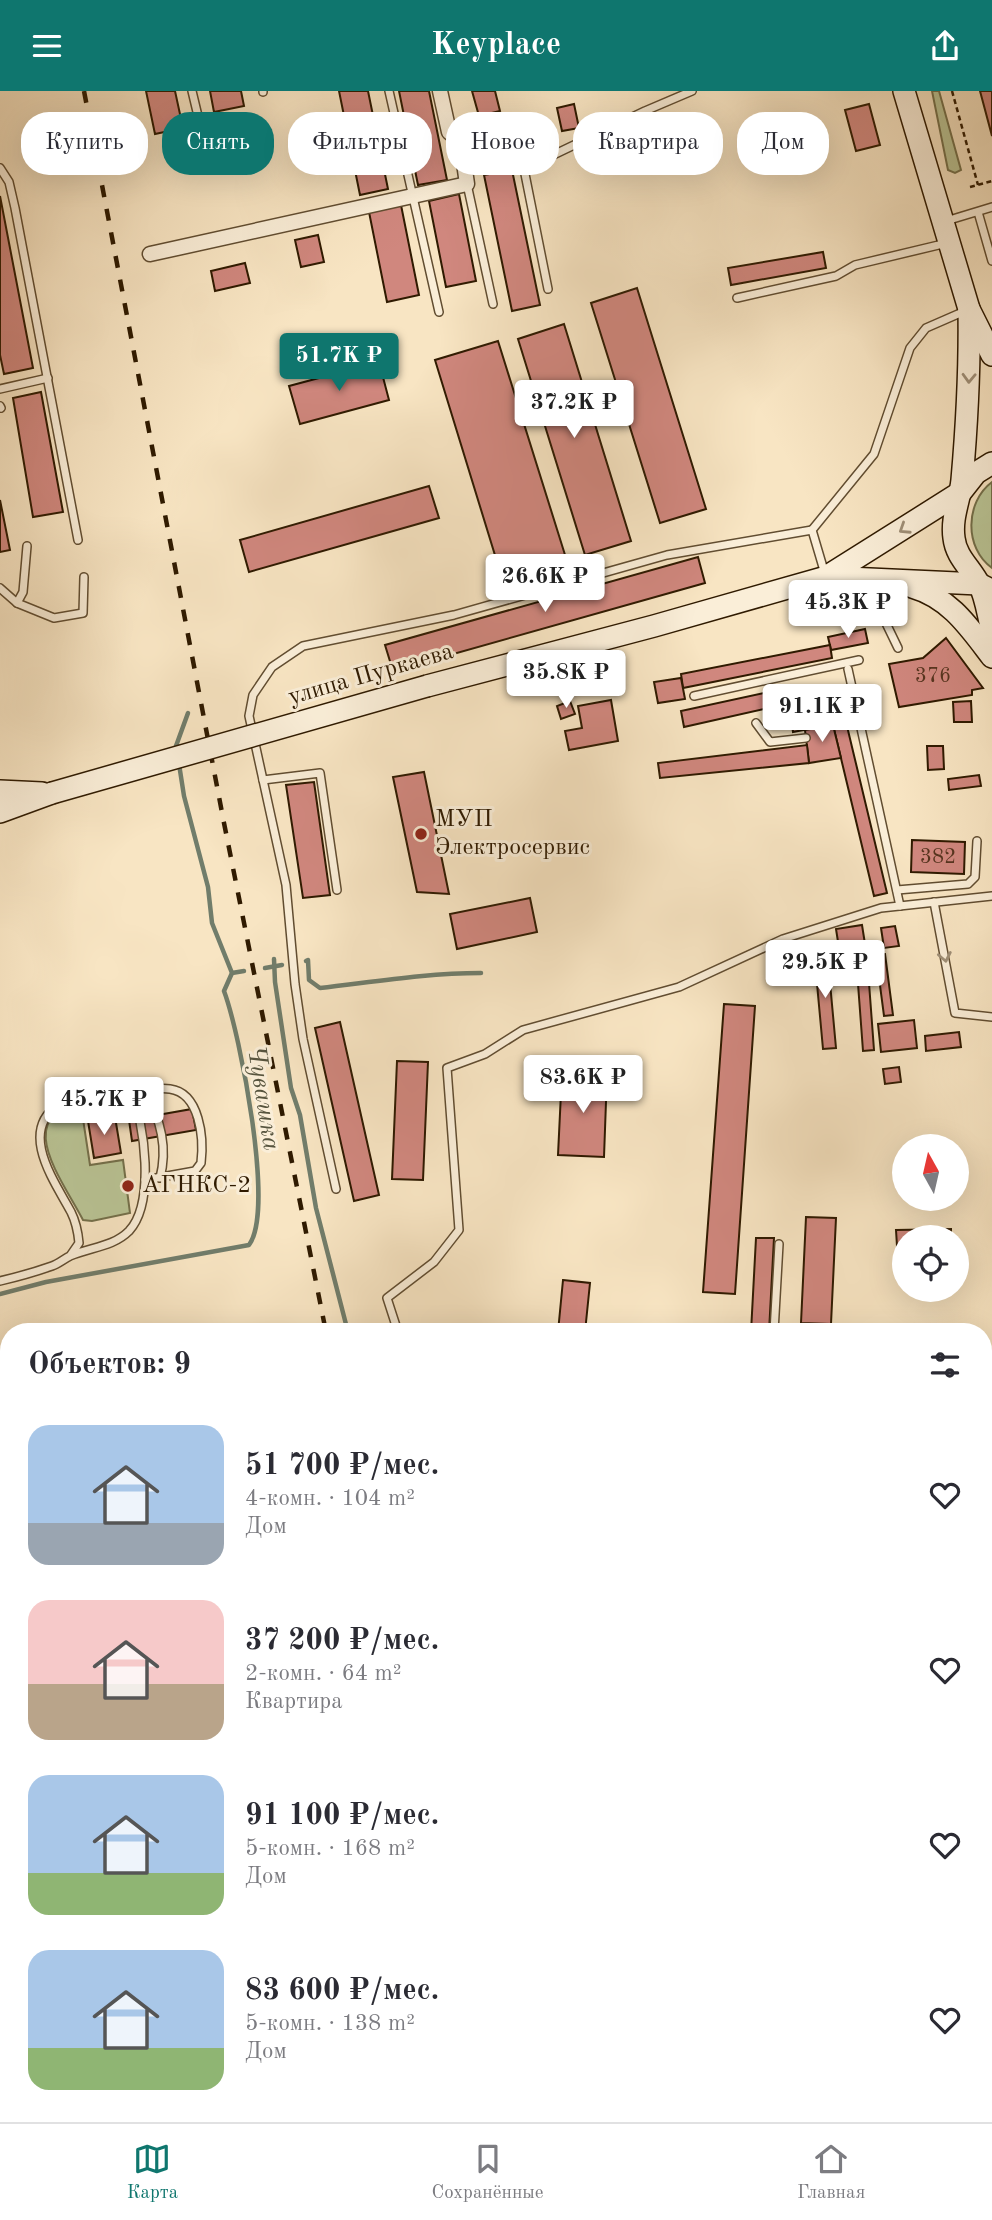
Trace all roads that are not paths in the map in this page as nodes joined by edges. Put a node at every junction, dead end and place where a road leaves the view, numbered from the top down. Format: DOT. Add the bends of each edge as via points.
graph roads {
  1 [pos="192,91"];
  2 [pos="389,91"];
  3 [pos="440,91"];
  4 [pos="692,91"];
  5 [pos="904,91"];
  6 [pos="197,112"];
  7 [pos="446,118"];
  8 [pos="559,152"];
  9 [pos="0,168"];
  10 [pos="466,175"];
  11 [pos="525,175"];
  12 [pos="467,184"];
  13 [pos="413,196"];
  14 [pos="992,207"];
  15 [pos="978,212"];
  16 [pos="945,233"];
  17 [pos="150,254"];
  18 [pos="992,261"];
  19 [pos="548,289"];
  20 [pos="737,298"];
  21 [pos="493,304"];
  22 [pos="969,309"];
  23 [pos="439,312"];
  24 [pos="992,355"];
  25 [pos="48,378"];
  26 [pos="0,389"];
  27 [pos="992,463"];
  28 [pos="961,492"];
  29 [pos="812,530"];
  30 [pos="78,540"];
  31 [pos="27,546"];
  32 [pos="84,577"];
  33 [pos="826,577"];
  34 [pos="862,579"];
  35 [pos="986,587"];
  36 [pos="0,588"];
  37 [pos="17,603"];
  38 [pos="884,619"];
  39 [pos="992,630"];
  40 [pos="898,648"];
  41 [pos="992,657"];
  42 [pos="859,660"];
  43 [pos="848,669"];
  44 [pos="695,696"];
  45 [pos="756,723"];
  46 [pos="806,738"];
  47 [pos="320,773"];
  48 [pos="329,777"];
  49 [pos="263,780"];
  50 [pos="0,791"];
  51 [pos="52,793"];
  52 [pos="0,812"];
  53 [pos="977,841"];
  54 [pos="337,890"];
  55 [pos="897,890"];
  56 [pos="992,896"];
  57 [pos="934,902"];
  58 [pos="900,905"];
  59 [pos="992,1017"];
  60 [pos="131,1091"];
  61 [pos="144,1091"];
  62 [pos="160,1178"];
  63 [pos="145,1180"];
  64 [pos="337,1189"];
  65 [pos="779,1244"];
  66 [pos="70,1256"];
  67 [pos="0,1281"];
  68 [pos="395,1323"];
  69 [pos="775,1323"];
  1 -- 6 [label="lane"];
  2 -- 13 [label="lane"];
  3 -- 7 [label="street"];
  4 -- 8 [label="lane"];
  5 -- 16 [label="main road"];
  9 -- 25 [label="lane" via="9,182 15,208"];
  10 -- 12 [label="street"];
  11 -- 19 [label="lane"];
  12 -- 13 [label="street"];
  12 -- 21 [label="lane"];
  13 -- 17 [label="street"];
  13 -- 23 [label="lane"];
  14 -- 15 [label="lane"];
  15 -- 16 [label="lane"];
  15 -- 18 [label="lane"];
  16 -- 20 [label="lane" via="836,276"];
  16 -- 22 [label="main road"];
  22 -- 24 [label="main road"];
  22 -- 28 [label="main road, one-way" via="970,372"];
  22 -- 29 [label="lane" via="926,328 910,348 874,454"];
  25 -- 26 [label="lane"];
  25 -- 30 [label="lane"];
  27 -- 28 [label="main road" via="976,473"];
  28 -- 33 [label="main road, one-way"];
  28 -- 35 [label="main road" via="953,515 954,539 962,562"];
  29 -- 33 [label="lane"];
  29 -- 49 [label="lane" via="667,555 454,615 303,646 272,667 253,695 249,716"];
  31 -- 37 [label="lane" via="23,592"];
  32 -- 37 [label="lane" via="83,613 54,618"];
  33 -- 34 [label="main road"];
  33 -- 51 [label="main road, улица Пуркаева, bridge"];
  34 -- 35 [label="main road"];
  34 -- 41 [label="main road" via="916,588 941,599 961,616"];
  35 -- 39 [label="main road"];
  36 -- 37 [label="lane"];
  38 -- 40 [label="lane"];
  42 -- 44 [label="lane"];
  43 -- 55 [label="lane"];
  45 -- 46 [label="lane" via="770,742"];
  47 -- 48 [label="lane"];
  47 -- 49 [label="lane"];
  47 -- 54 [label="lane"];
  49 -- 64 [label="lane" via="286,885 303,1039"];
  50 -- 51 [label="main road"];
  51 -- 52 [label="main road"];
  53 -- 55 [label="lane" via="975,877 968,884"];
  55 -- 58 [label="lane"];
  56 -- 57 [label="lane"];
  57 -- 58 [label="lane"];
  57 -- 59 [label="lane, one-way" via="955,1013"];
  58 -- 68 [label="lane" via="783,939 679,987 523,1030 485,1054 447,1068 459,1230 433,1262 387,1298"];
  60 -- 61 [label="lane"];
  60 -- 63 [label="lane" via="138,1108"];
  60 -- 66 [label="lane" via="103,1090 70,1097 45,1118 39,1143 77,1225 79,1243"];
  61 -- 62 [label="lane" via="157,1112 165,1161"];
  61 -- 62 [label="lane" via="173,1089 194,1104 201,1163 195,1171"];
  62 -- 63 [label="lane"];
  63 -- 66 [label="lane" via="140,1214 130,1229 116,1242"];
  65 -- 69 [label="lane"];
  66 -- 67 [label="lane" via="54,1266"];
}
